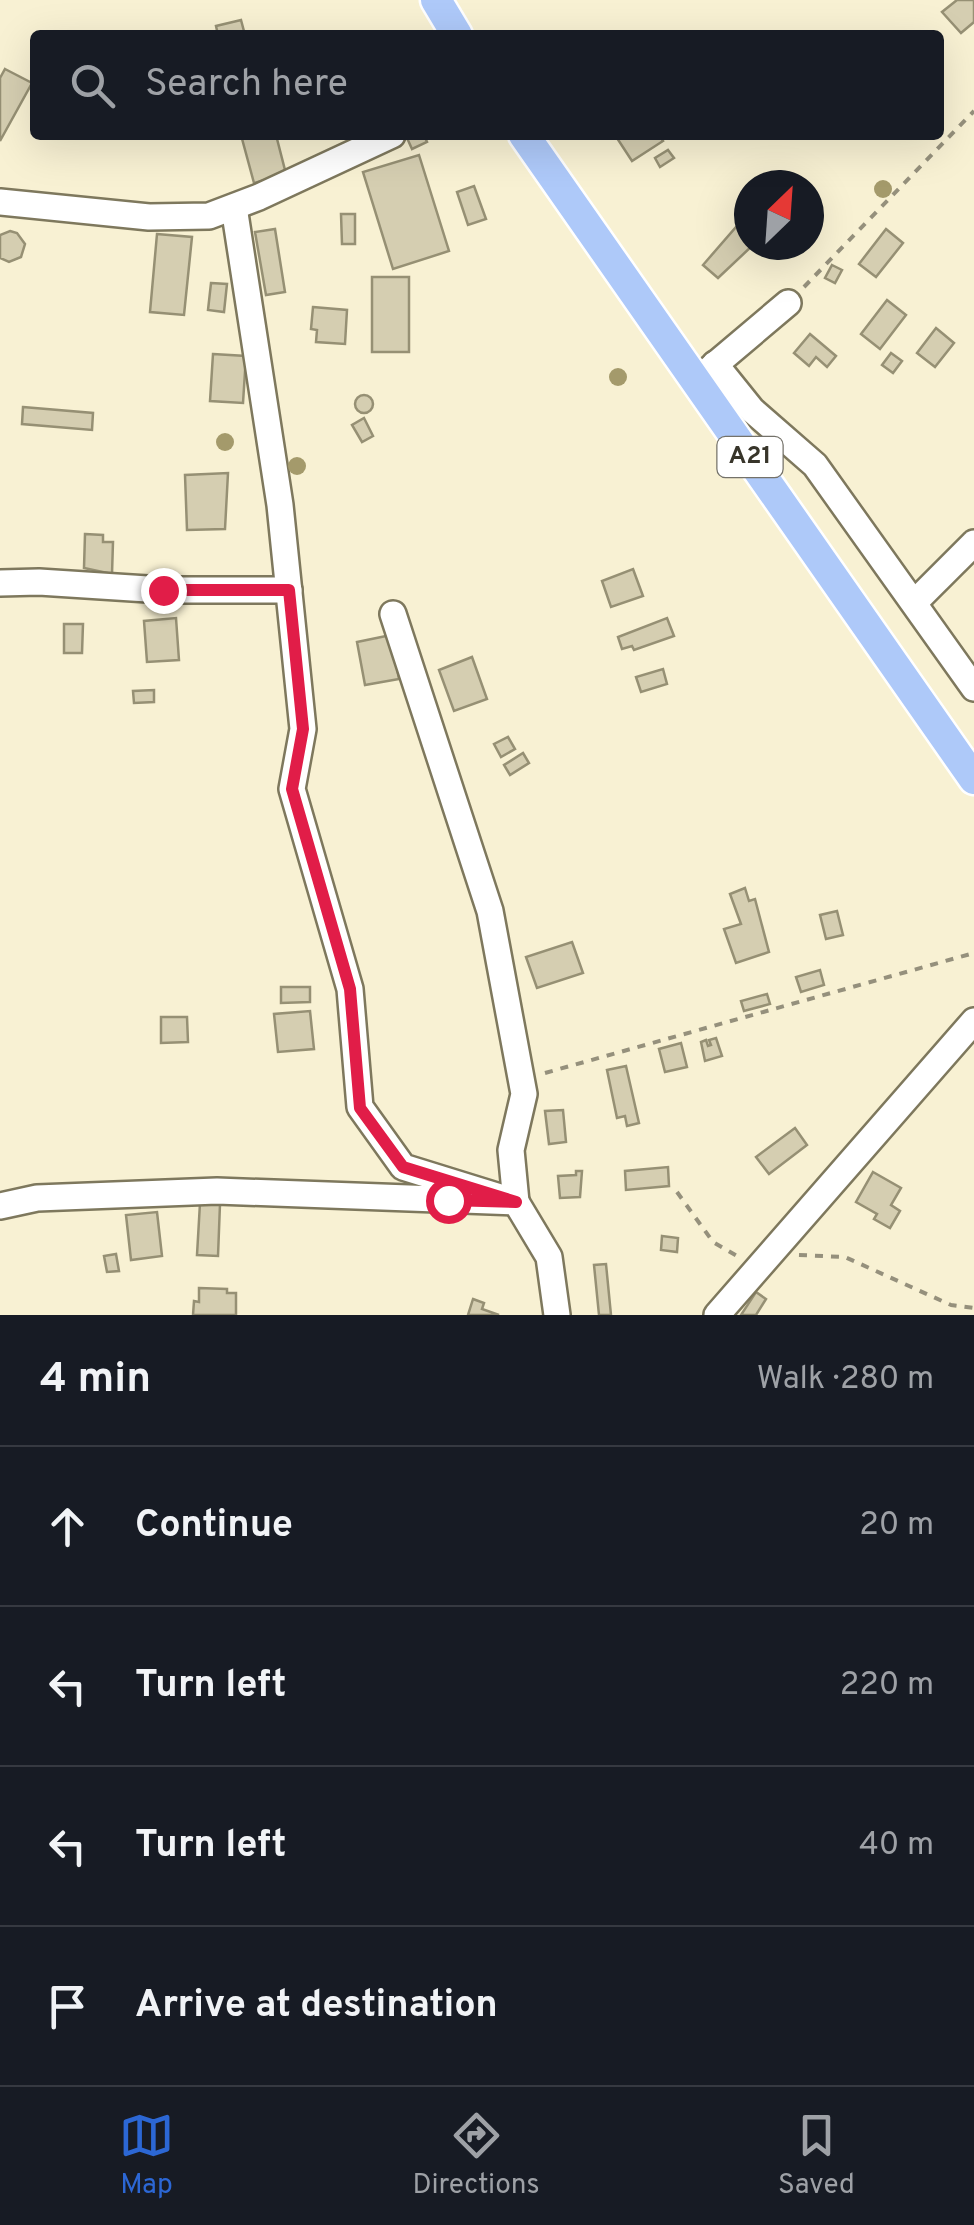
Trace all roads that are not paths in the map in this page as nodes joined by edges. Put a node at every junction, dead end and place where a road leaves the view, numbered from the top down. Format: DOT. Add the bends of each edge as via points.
graph roads {
  1 [pos="436,0"];
  2 [pos="454,30"];
  3 [pos="381,140"];
  4 [pos="528,140"];
  5 [pos="0,202"];
  6 [pos="234,206"];
  7 [pos="788,302"];
  8 [pos="706,372"];
  9 [pos="974,544"];
  10 [pos="0,583"];
  11 [pos="289,590"];
  12 [pos="915,602"];
  13 [pos="393,614"];
  14 [pos="974,688"];
  15 [pos="974,779"];
  16 [pos="974,1021"];
  17 [pos="516,1202"];
  18 [pos="0,1206"];
  19 [pos="557,1315"];
  20 [pos="717,1315"];
  1 -- 2 [label="main road"];
  3 -- 6 [label="street"];
  4 -- 8 [label="main road, A21"];
  5 -- 6 [label="street" via="149,217 209,216"];
  6 -- 11 [label="street"];
  7 -- 8 [label="street"];
  8 -- 12 [label="street" via="815,464"];
  8 -- 15 [label="main road, A21"];
  9 -- 12 [label="street"];
  10 -- 11 [label="street"];
  11 -- 17 [label="street" via="303,729 292,789 350,989 360,1108 403,1167"];
  12 -- 14 [label="street"];
  13 -- 17 [label="street" via="490,911 524,1094 511,1150"];
  16 -- 20 [label="street"];
  17 -- 18 [label="street" via="217,1191 37,1198"];
  17 -- 19 [label="street" via="549,1257"];
}
